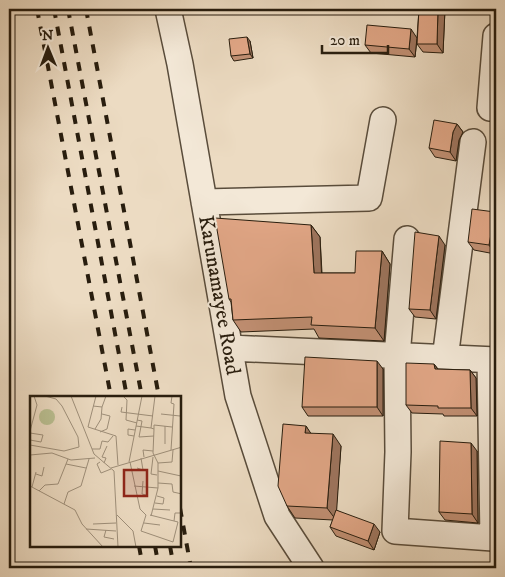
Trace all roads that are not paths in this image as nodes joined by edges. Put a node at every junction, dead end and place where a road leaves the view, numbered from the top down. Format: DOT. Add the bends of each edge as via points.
graph roads {
  1 [pos="168,9"];
  2 [pos="496,36"];
  3 [pos="490,108"];
  4 [pos="383,120"];
  5 [pos="473,142"];
  6 [pos="204,202"];
  7 [pos="407,239"];
  8 [pos="230,348"];
  9 [pos="397,356"];
  10 [pos="444,359"];
  11 [pos="493,360"];
  12 [pos="311,568"];
  1 -- 6 [label="street, Karunamayee Road"];
  2 -- 3 [label="street"];
  4 -- 6 [label="street" via="369,198"];
  5 -- 10 [label="street"];
  6 -- 8 [label="street, Karunamayee Road"];
  7 -- 9 [label="street"];
  8 -- 9 [label="street"];
  8 -- 12 [label="street, Karunamayee Road" via="238,396 277,516"];
  9 -- 10 [label="street"];
  9 -- 11 [label="street" via="395,531 493,538"];
  10 -- 11 [label="street"];
}
